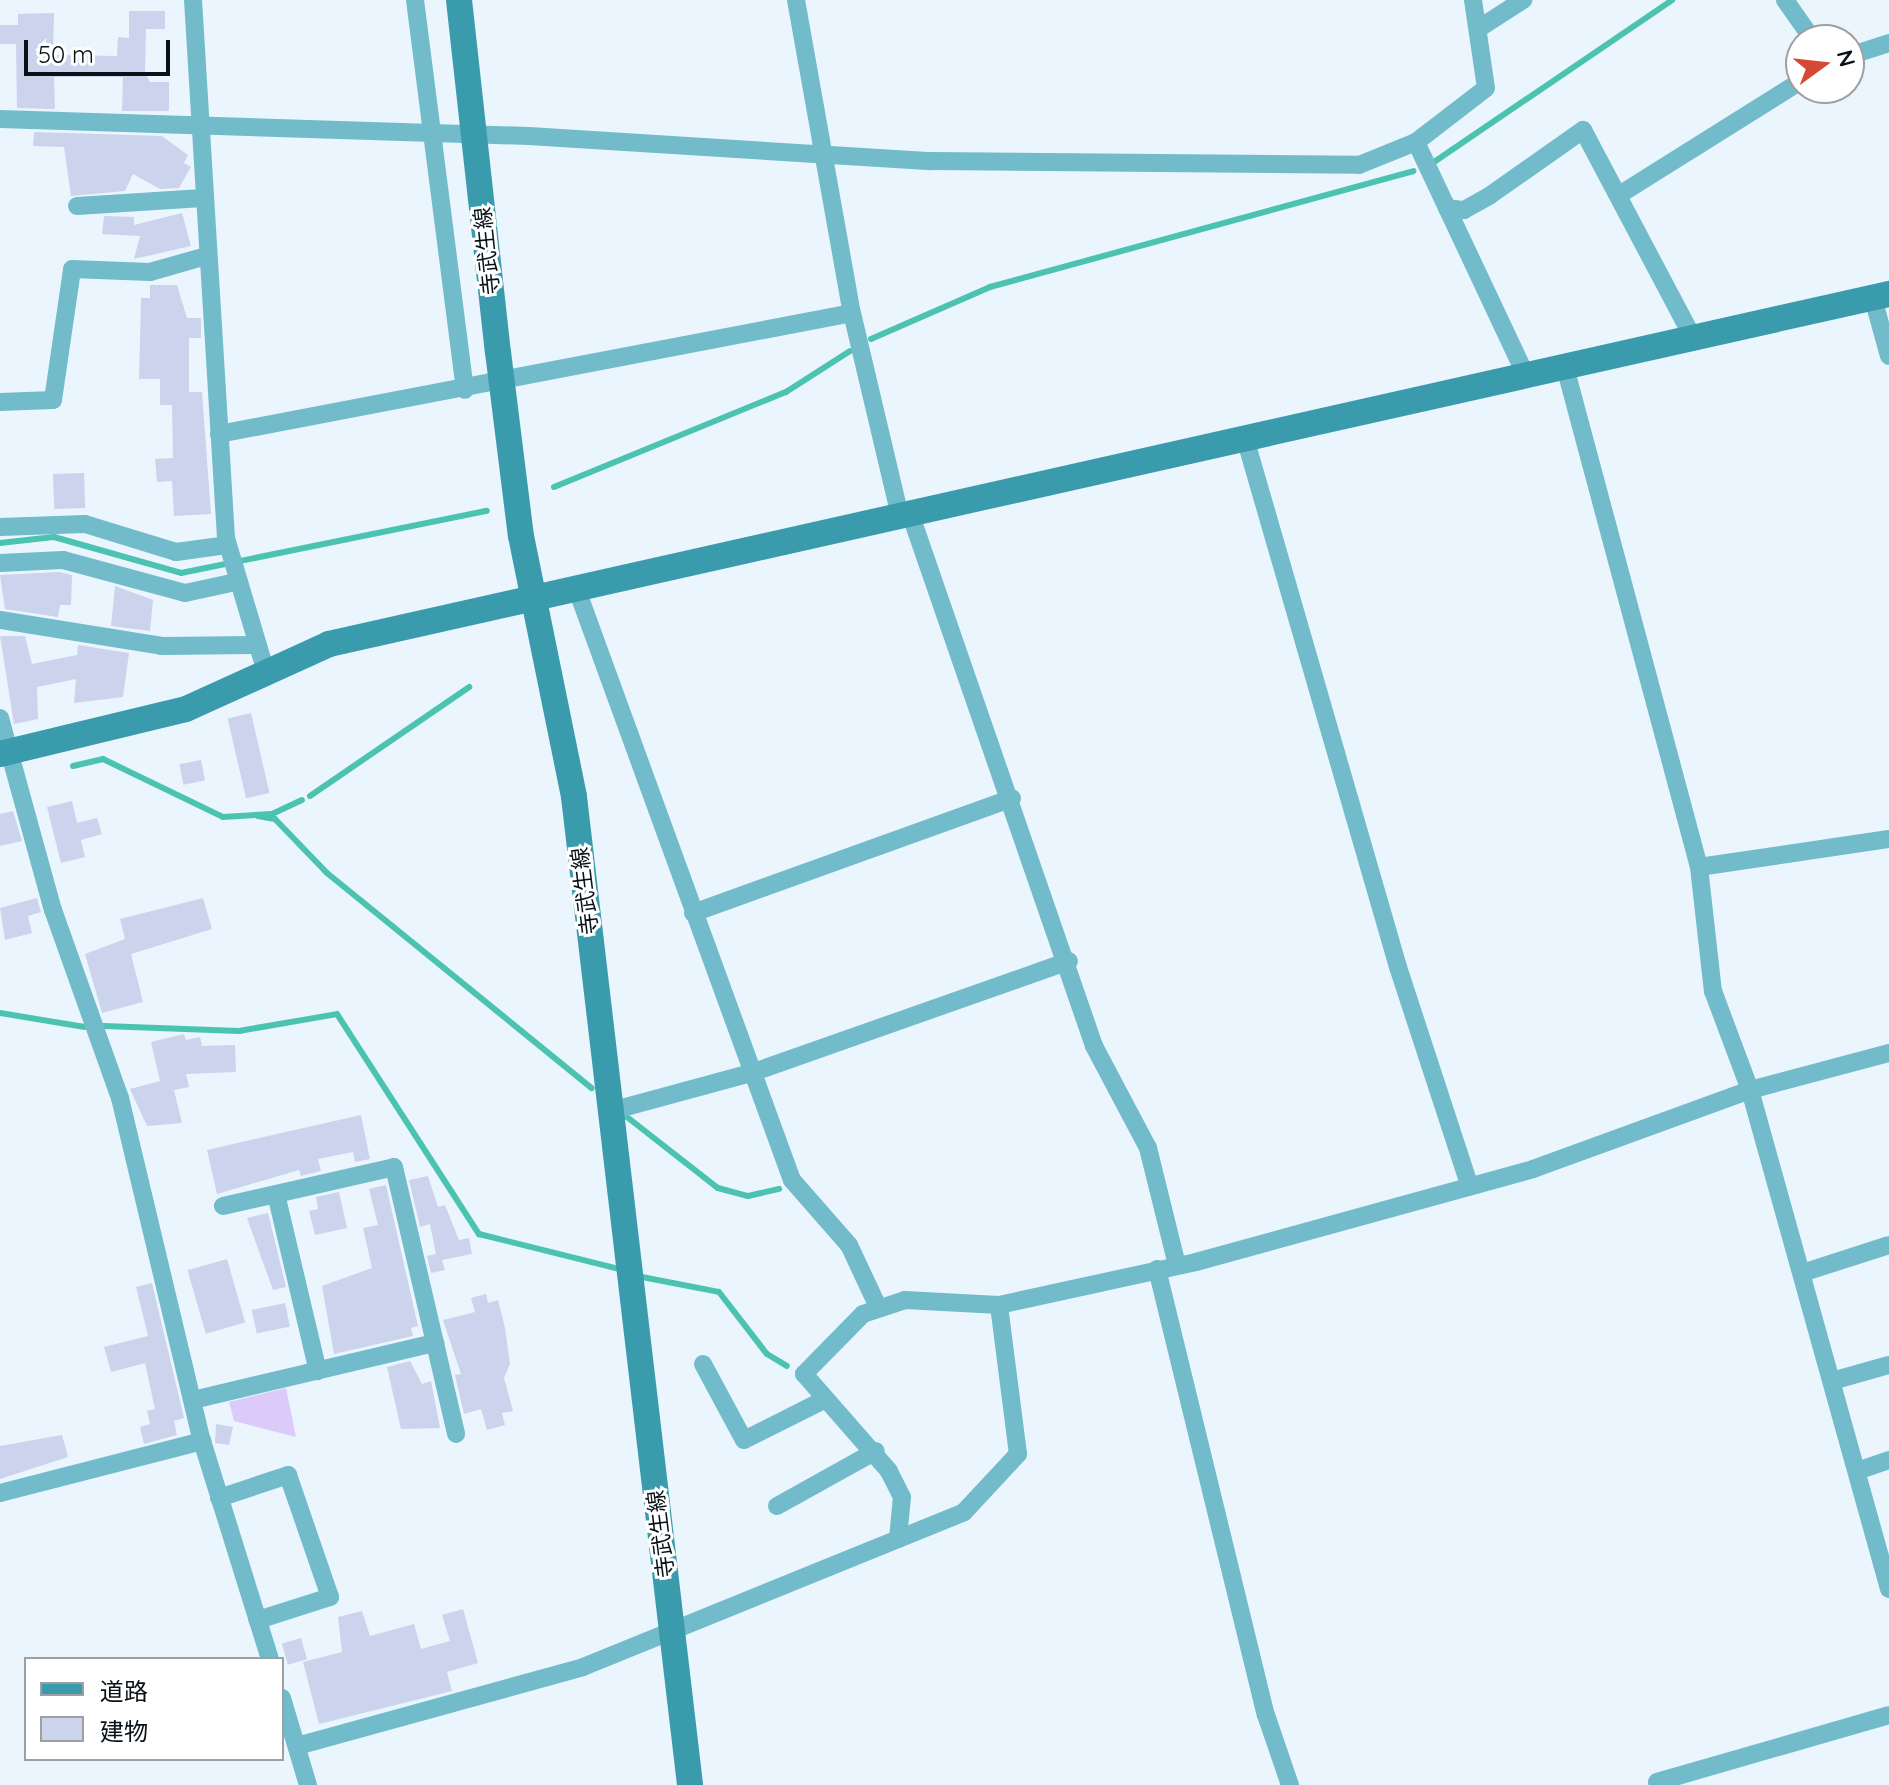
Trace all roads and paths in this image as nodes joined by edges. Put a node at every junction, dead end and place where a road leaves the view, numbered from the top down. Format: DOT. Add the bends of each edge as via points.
graph roads {
  1 [pos="193,0"];
  2 [pos="415,0"];
  3 [pos="459,0"];
  4 [pos="796,0"];
  5 [pos="1473,0"];
  6 [pos="1523,0"];
  7 [pos="1785,0"];
  8 [pos="1802,24"];
  9 [pos="1478,29"];
  10 [pos="1889,43"];
  11 [pos="1865,51"];
  12 [pos="1785,91"];
  13 [pos="0,119"];
  14 [pos="199,124"];
  15 [pos="435,134"];
  16 [pos="1416,142"];
  17 [pos="827,154"];
  18 [pos="1619,195"];
  19 [pos="203,198"];
  20 [pos="77,206"];
  21 [pos="1447,208"];
  22 [pos="206,256"];
  23 [pos="1881,296"];
  24 [pos="852,313"];
  25 [pos="1693,338"];
  26 [pos="1889,356"];
  27 [pos="1565,367"];
  28 [pos="1526,376"];
  29 [pos="502,382"];
  30 [pos="465,390"];
  31 [pos="0,402"];
  32 [pos="219,434"];
  33 [pos="1245,438"];
  34 [pos="905,514"];
  35 [pos="0,527"];
  36 [pos="227,548"];
  37 [pos="0,563"];
  38 [pos="235,580"];
  39 [pos="576,587"];
  40 [pos="532,598"];
  41 [pos="0,620"];
  42 [pos="259,657"];
  43 [pos="0,718"];
  44 [pos="4,753"];
  45 [pos="1012,798"];
  46 [pos="1889,839"];
  47 [pos="1699,867"];
  48 [pos="693,913"];
  49 [pos="1069,961"];
  50 [pos="1889,1053"];
  51 [pos="751,1073"];
  52 [pos="1750,1090"];
  53 [pos="611,1111"];
  54 [pos="1470,1187"];
  55 [pos="276,1194"];
  56 [pos="223,1206"];
  57 [pos="1889,1245"];
  58 [pos="1177,1265"];
  59 [pos="1157,1269"];
  60 [pos="1802,1273"];
  61 [pos="999,1305"];
  62 [pos="878,1307"];
  63 [pos="435,1343"];
  64 [pos="703,1364"];
  65 [pos="1889,1365"];
  66 [pos="318,1371"];
  67 [pos="1832,1381"];
  68 [pos="193,1400"];
  69 [pos="824,1400"];
  70 [pos="456,1434"];
  71 [pos="202,1441"];
  72 [pos="876,1451"];
  73 [pos="1889,1460"];
  74 [pos="1857,1471"];
  75 [pos="0,1493"];
  76 [pos="219,1498"];
  77 [pos="777,1506"];
  78 [pos="898,1539"];
  79 [pos="1889,1589"];
  80 [pos="258,1620"];
  81 [pos="672,1630"];
  82 [pos="269,1657"];
  83 [pos="284,1704"];
  84 [pos="1889,1715"];
  85 [pos="297,1746"];
  86 [pos="1657,1782"];
  87 [pos="308,1785"];
  88 [pos="690,1785"];
  89 [pos="1290,1785"];
  1 -- 14 [label="street"];
  2 -- 15 [label="street"];
  3 -- 29 [label="street, 寺武生線, bridge"];
  4 -- 17 [label="street"];
  5 -- 9 [label="street"];
  6 -- 9 [label="street"];
  7 -- 8 [label="street"];
  9 -- 16 [label="street" via="1486,88"];
  10 -- 11 [label="street"];
  12 -- 18 [label="street"];
  13 -- 14 [label="street"];
  14 -- 15 [label="street"];
  14 -- 19 [label="street"];
  15 -- 17 [label="street"];
  15 -- 30 [label="street"];
  16 -- 17 [label="street" via="1359,165"];
  16 -- 21 [label="street"];
  17 -- 24 [label="street"];
  18 -- 21 [label="street" via="1583,130 1489,196 1464,210"];
  18 -- 25 [label="street"];
  19 -- 20 [label="street"];
  19 -- 22 [label="street"];
  21 -- 28 [label="street"];
  22 -- 31 [label="street" via="150,272 72,269 53,400"];
  22 -- 32 [label="street"];
  23 -- 25 [label="street"];
  23 -- 26 [label="street"];
  24 -- 29 [label="street"];
  24 -- 34 [label="street"];
  25 -- 27 [label="street"];
  27 -- 28 [label="street"];
  27 -- 47 [label="street"];
  28 -- 33 [label="street"];
  29 -- 30 [label="street"];
  29 -- 40 [label="street, 寺武生線"];
  30 -- 32 [label="street"];
  32 -- 36 [label="street"];
  33 -- 34 [label="street"];
  33 -- 54 [label="street" via="1398,967"];
  34 -- 39 [label="street"];
  34 -- 45 [label="street"];
  35 -- 36 [label="street" via="85,524 183,553"];
  36 -- 38 [label="street"];
  37 -- 38 [label="street" via="72,561 185,593"];
  38 -- 42 [label="street"];
  39 -- 40 [label="street"];
  39 -- 48 [label="street"];
  40 -- 42 [label="street"];
  40 -- 53 [label="street, 寺武生線" via="574,797"];
  41 -- 42 [label="street"];
  42 -- 44 [label="street" via="186,709"];
  43 -- 44 [label="street"];
  44 -- 68 [label="street" via="120,1098"];
  45 -- 48 [label="street"];
  45 -- 49 [label="street"];
  46 -- 47 [label="street"];
  47 -- 52 [label="street" via="1713,991"];
  48 -- 51 [label="street"];
  49 -- 51 [label="street"];
  49 -- 58 [label="street" via="1099,1059 1148,1148"];
  50 -- 52 [label="street"];
  51 -- 53 [label="street"];
  51 -- 62 [label="street" via="795,1186 849,1245"];
  52 -- 54 [label="street"];
  52 -- 60 [label="street"];
  53 -- 81 [label="street, 寺武生線"];
  54 -- 58 [label="street"];
  55 -- 56 [label="street"];
  55 -- 63 [label="street" via="394,1167"];
  55 -- 66 [label="street"];
  57 -- 60 [label="street"];
  58 -- 59 [label="street"];
  59 -- 61 [label="street"];
  59 -- 89 [label="street" via="1266,1715"];
  60 -- 67 [label="street"];
  61 -- 62 [label="street" via="922,1299"];
  61 -- 78 [label="street" via="1018,1454 964,1512"];
  62 -- 69 [label="street" via="849,1326 804,1374"];
  63 -- 66 [label="street"];
  63 -- 70 [label="street"];
  64 -- 69 [label="street" via="744,1440"];
  65 -- 67 [label="street"];
  66 -- 68 [label="street"];
  67 -- 74 [label="street"];
  68 -- 71 [label="street"];
  69 -- 72 [label="street"];
  71 -- 75 [label="street"];
  71 -- 76 [label="street"];
  72 -- 77 [label="street"];
  72 -- 78 [label="street" via="902,1497"];
  73 -- 74 [label="street"];
  74 -- 79 [label="street"];
  76 -- 80 [label="street"];
  76 -- 80 [label="street" via="288,1475 330,1597"];
  78 -- 81 [label="street"];
  80 -- 82 [label="street"];
  81 -- 85 [label="street" via="583,1667"];
  81 -- 88 [label="street, 寺武生線"];
  83 -- 85 [label="street"];
  84 -- 86 [label="street"];
  85 -- 87 [label="street"];
}
